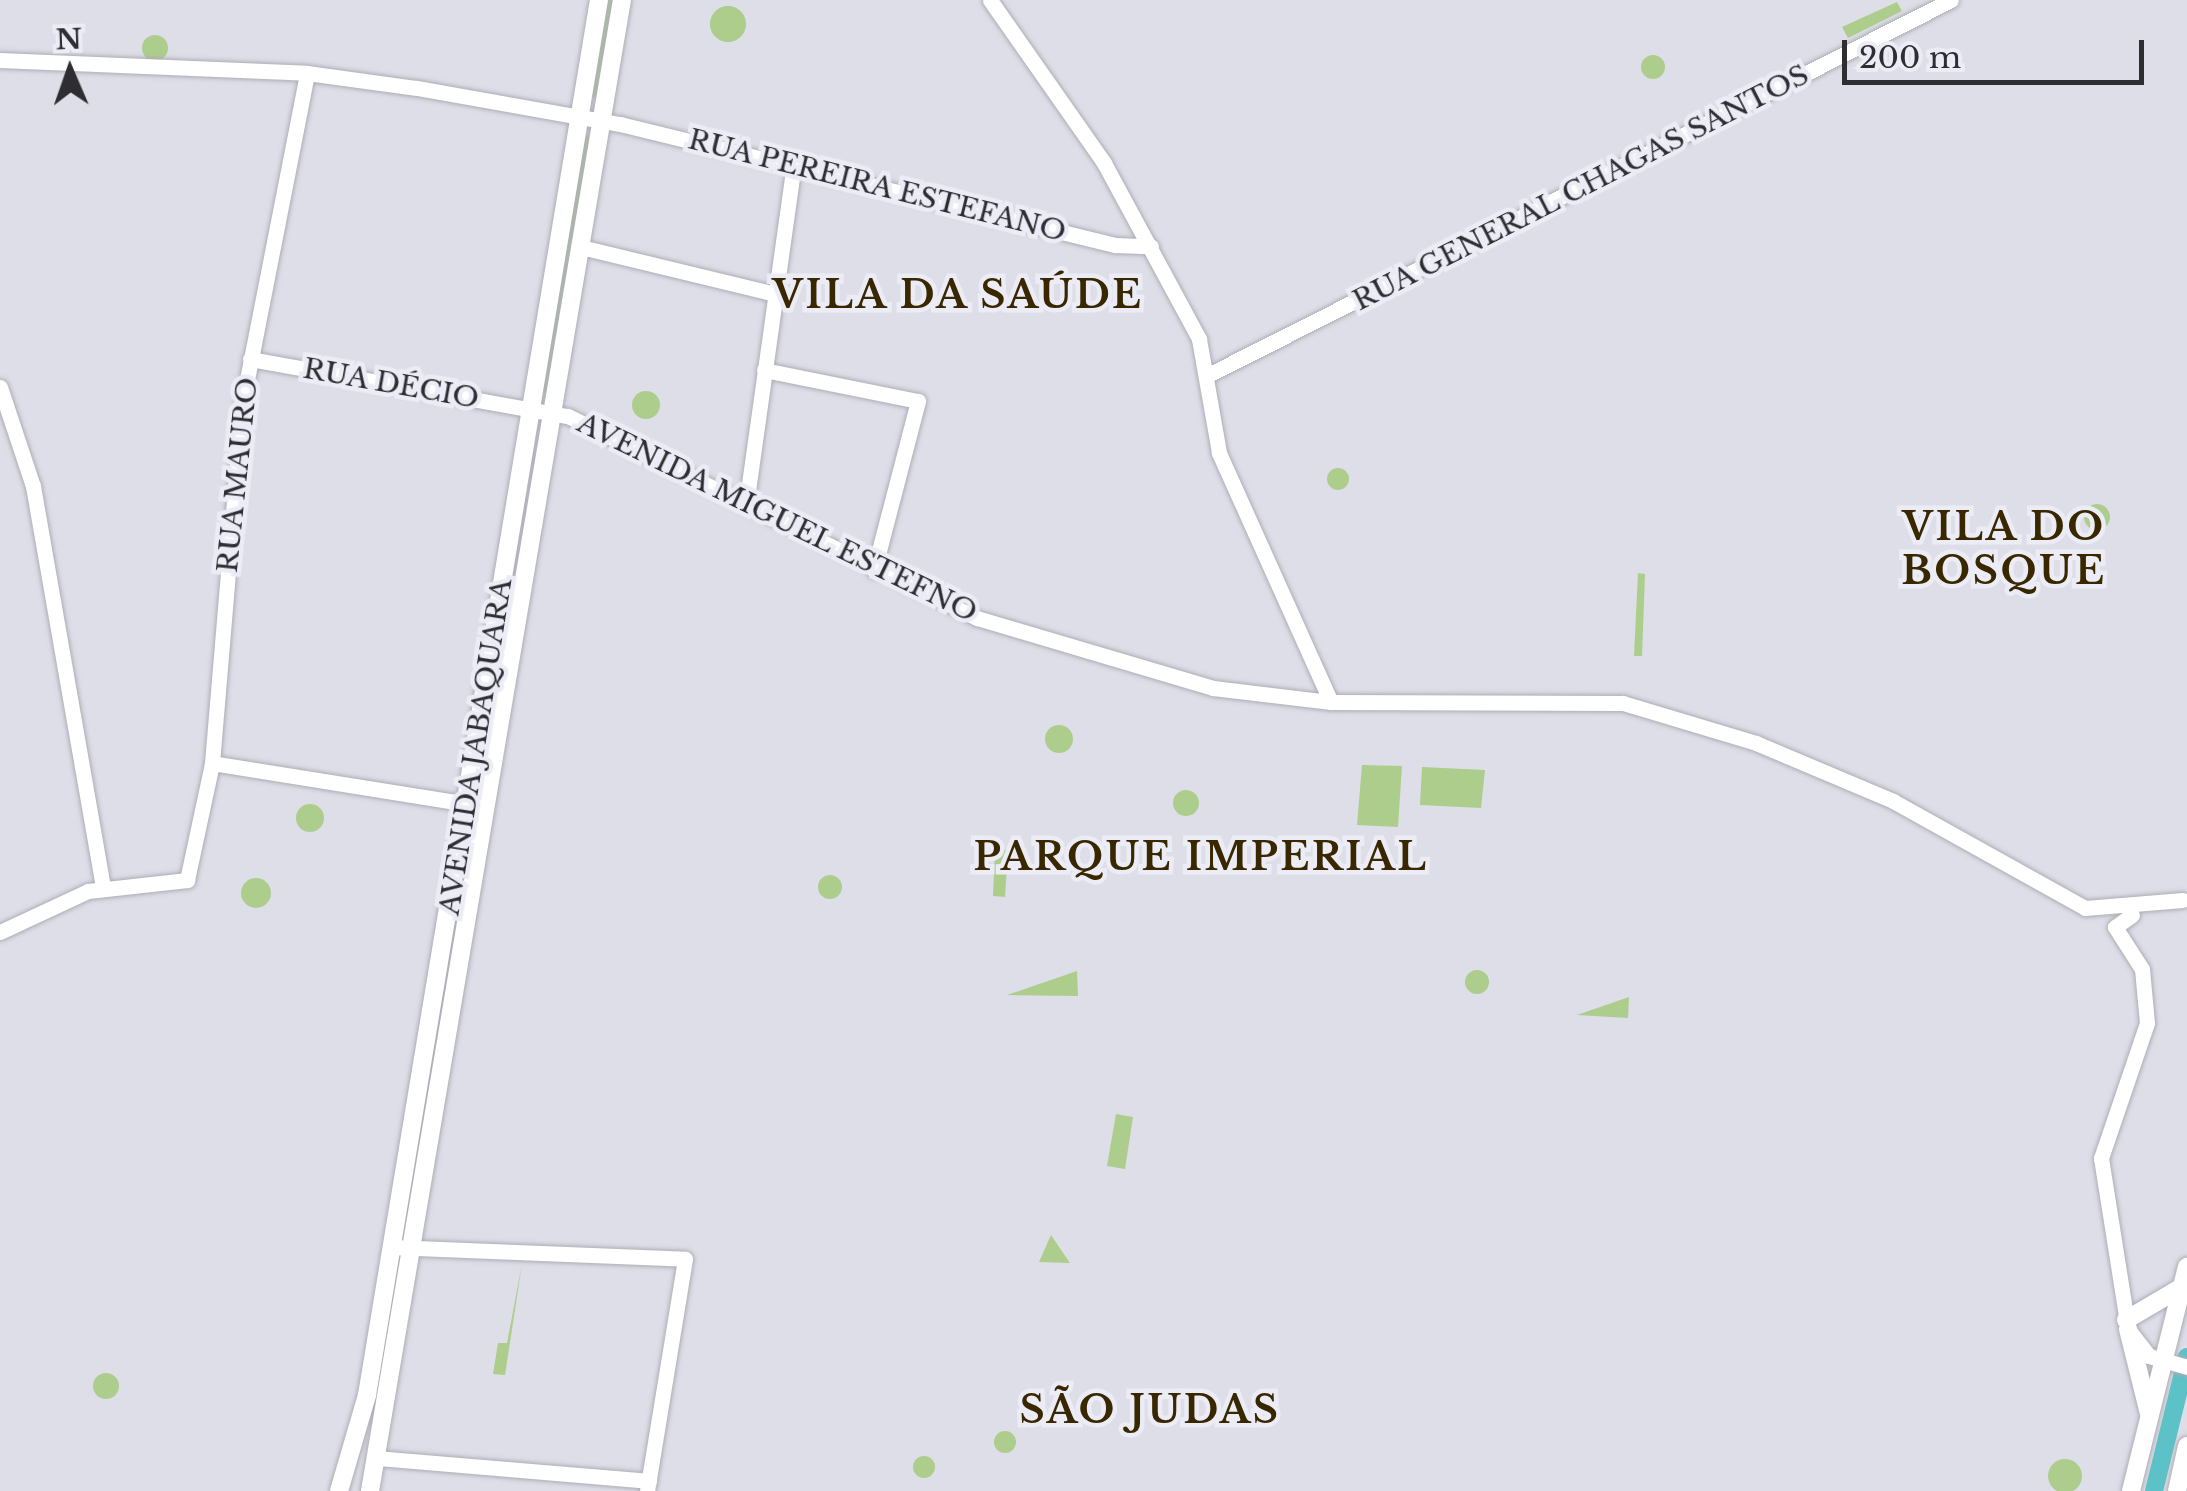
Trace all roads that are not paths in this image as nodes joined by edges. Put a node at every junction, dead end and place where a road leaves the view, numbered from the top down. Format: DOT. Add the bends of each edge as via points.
graph roads {
  1 [pos="600,0"];
  2 [pos="622,0"];
  3 [pos="990,0"];
  4 [pos="1951,0"];
  5 [pos="0,60"];
  6 [pos="307,73"];
  7 [pos="580,116"];
  8 [pos="602,121"];
  9 [pos="794,165"];
  10 [pos="1152,246"];
  11 [pos="581,247"];
  12 [pos="776,294"];
  13 [pos="250,359"];
  14 [pos="764,370"];
  15 [pos="1210,374"];
  16 [pos="0,387"];
  17 [pos="532,408"];
  18 [pos="553,413"];
  19 [pos="746,505"];
  20 [pos="874,570"];
  21 [pos="1330,702"];
  22 [pos="212,763"];
  23 [pos="488,804"];
  24 [pos="466,805"];
  25 [pos="103,889"];
  26 [pos="2185,900"];
  27 [pos="2110,916"];
  28 [pos="0,932"];
  29 [pos="392,1247"];
  30 [pos="414,1248"];
  31 [pos="2187,1267"];
  32 [pos="2182,1286"];
  33 [pos="2127,1324"];
  34 [pos="2176,1363"];
  35 [pos="2150,1414"];
  36 [pos="2187,1446"];
  37 [pos="378,1458"];
  38 [pos="648,1486"];
  39 [pos="339,1491"];
  40 [pos="370,1491"];
  41 [pos="2131,1491"];
  42 [pos="2177,1491"];
  1 -- 7 [label="main road, AVENIDA JABAQUARA"];
  2 -- 8 [label="main road, AVENIDA JABAQUARA"];
  3 -- 10 [label="street"];
  4 -- 15 [label="street, RUA GENERAL CHAGAS SANTOS"];
  5 -- 6 [label="street, RUA PEREIRA ESTEFANO"];
  6 -- 7 [label="street, RUA PEREIRA ESTEFANO"];
  6 -- 13 [label="street, RUA MAURO"];
  7 -- 8 [label="street, RUA PEREIRA ESTEFANO"];
  7 -- 17 [label="main road, AVENIDA JABAQUARA"];
  8 -- 9 [label="street, RUA PEREIRA ESTEFANO"];
  8 -- 11 [label="main road, AVENIDA JABAQUARA"];
  9 -- 10 [label="street, RUA PEREIRA ESTEFANO" via="1126,248"];
  9 -- 12 [label="street"];
  10 -- 15 [label="street"];
  11 -- 12 [label="street"];
  11 -- 18 [label="main road, AVENIDA JABAQUARA"];
  12 -- 14 [label="street"];
  13 -- 17 [label="street, RUA DÉCIO"];
  13 -- 22 [label="street, RUA MAURO"];
  14 -- 19 [label="street"];
  14 -- 20 [label="street" via="918,401"];
  15 -- 21 [label="street" via="1220,454"];
  16 -- 25 [label="street" via="33,486"];
  17 -- 18 [label="street, AVENIDA MIGUEL ESTEFNO"];
  17 -- 24 [label="main road, AVENIDA JABAQUARA"];
  18 -- 19 [label="street, AVENIDA MIGUEL ESTEFNO"];
  18 -- 23 [label="main road, AVENIDA JABAQUARA"];
  19 -- 20 [label="street, AVENIDA MIGUEL ESTEFNO"];
  20 -- 21 [label="street, AVENIDA MIGUEL ESTEFNO" via="977,618 1212,688"];
  21 -- 27 [label="street, AVENIDA MIGUEL ESTEFNO" via="1629,704 1756,743 1893,801 2078,906"];
  22 -- 24 [label="street"];
  22 -- 25 [label="street, RUA MAURO" via="187,880"];
  23 -- 24 [label="street"];
  23 -- 30 [label="main road, AVENIDA JABAQUARA"];
  24 -- 29 [label="main road, AVENIDA JABAQUARA"];
  25 -- 28 [label="street"];
  26 -- 27 [label="street"];
  27 -- 33 [label="street" via="2142,969 2148,1003 2144,1045 2100,1147"];
  29 -- 30 [label="street"];
  29 -- 39 [label="main road, AVENIDA JABAQUARA" via="367,1395"];
  30 -- 37 [label="main road, AVENIDA JABAQUARA"];
  30 -- 38 [label="street" via="686,1259"];
  31 -- 32 [label="main road"];
  32 -- 33 [label="main road"];
  32 -- 34 [label="main road"];
  33 -- 34 [label="street" via="2146,1354"];
  33 -- 35 [label="main road"];
  34 -- 35 [label="main road"];
  35 -- 41 [label="main road"];
  36 -- 42 [label="main road"];
  37 -- 38 [label="street"];
  37 -- 40 [label="main road, AVENIDA JABAQUARA"];
}
